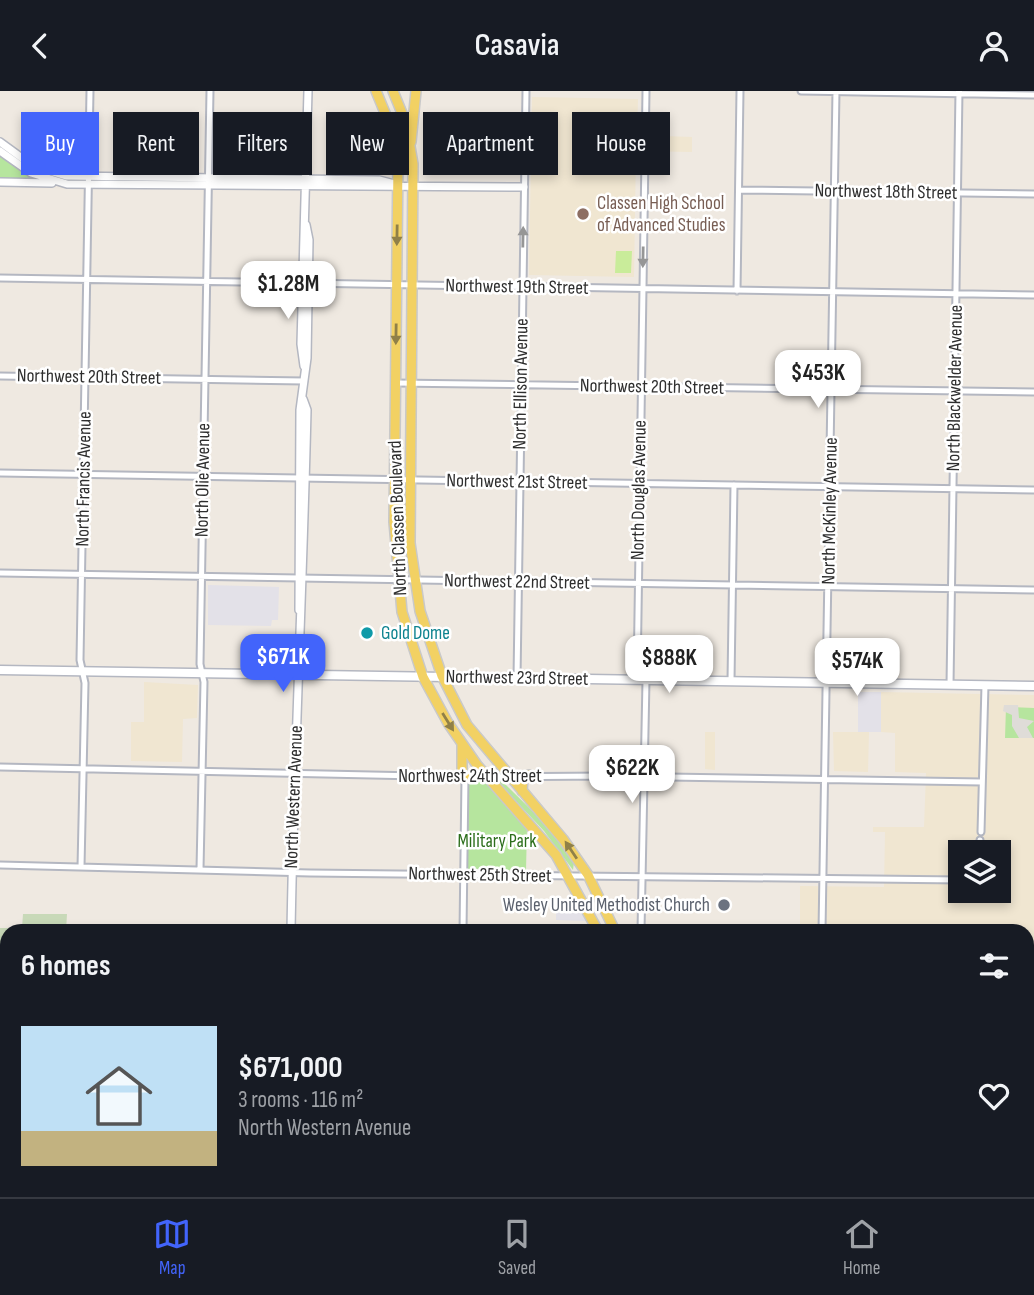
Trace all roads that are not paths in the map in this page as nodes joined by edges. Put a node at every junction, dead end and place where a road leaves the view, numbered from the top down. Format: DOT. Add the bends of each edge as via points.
graph roads {
  1 [pos="90,91"];
  2 [pos="210,91"];
  3 [pos="308,91"];
  4 [pos="376,91"];
  5 [pos="393,91"];
  6 [pos="416,91"];
  7 [pos="526,91"];
  8 [pos="646,91"];
  9 [pos="740,91"];
  10 [pos="801,91"];
  11 [pos="836,91"];
  12 [pos="959,92"];
  13 [pos="1034,95"];
  14 [pos="0,142"];
  15 [pos="411,143"];
  16 [pos="0,151"];
  17 [pos="89,180"];
  18 [pos="0,182"];
  19 [pos="208,182"];
  20 [pos="307,183"];
  21 [pos="67,184"];
  22 [pos="398,185"];
  23 [pos="414,185"];
  24 [pos="524,187"];
  25 [pos="739,190"];
  26 [pos="835,191"];
  27 [pos="958,193"];
  28 [pos="1034,194"];
  29 [pos="0,278"];
  30 [pos="87,280"];
  31 [pos="206,282"];
  32 [pos="305,283"];
  33 [pos="396,285"];
  34 [pos="413,285"];
  35 [pos="522,287"];
  36 [pos="643,289"];
  37 [pos="737,291"];
  38 [pos="833,292"];
  39 [pos="956,294"];
  40 [pos="1034,295"];
  41 [pos="0,376"];
  42 [pos="86,377"];
  43 [pos="205,379"];
  44 [pos="304,381"];
  45 [pos="396,383"];
  46 [pos="412,383"];
  47 [pos="521,385"];
  48 [pos="641,386"];
  49 [pos="832,389"];
  50 [pos="955,391"];
  51 [pos="1034,392"];
  52 [pos="0,473"];
  53 [pos="84,475"];
  54 [pos="204,477"];
  55 [pos="302,478"];
  56 [pos="395,480"];
  57 [pos="410,480"];
  58 [pos="520,482"];
  59 [pos="639,484"];
  60 [pos="734,485"];
  61 [pos="830,487"];
  62 [pos="953,489"];
  63 [pos="1034,490"];
  64 [pos="0,573"];
  65 [pos="82,575"];
  66 [pos="202,576"];
  67 [pos="300,578"];
  68 [pos="397,580"];
  69 [pos="414,580"];
  70 [pos="518,582"];
  71 [pos="638,584"];
  72 [pos="733,585"];
  73 [pos="829,587"];
  74 [pos="952,589"];
  75 [pos="1034,590"];
  76 [pos="0,670"];
  77 [pos="82,671"];
  78 [pos="202,673"];
  79 [pos="298,674"];
  80 [pos="442,676"];
  81 [pos="423,677"];
  82 [pos="517,678"];
  83 [pos="637,680"];
  84 [pos="646,680"];
  85 [pos="731,681"];
  86 [pos="827,683"];
  87 [pos="950,685"];
  88 [pos="985,685"];
  89 [pos="1034,686"];
  90 [pos="462,745"];
  91 [pos="0,767"];
  92 [pos="83,768"];
  93 [pos="202,770"];
  94 [pos="295,773"];
  95 [pos="507,775"];
  96 [pos="529,775"];
  97 [pos="487,776"];
  98 [pos="465,777"];
  99 [pos="645,777"];
  100 [pos="825,780"];
  101 [pos="982,782"];
  102 [pos="522,791"];
  103 [pos="981,832"];
  104 [pos="0,865"];
  105 [pos="81,867"];
  106 [pos="200,869"];
  107 [pos="292,871"];
  108 [pos="463,875"];
  109 [pos="569,875"];
  110 [pos="588,875"];
  111 [pos="643,875"];
  112 [pos="823,878"];
  113 [pos="948,880"];
  114 [pos="291,924"];
  115 [pos="463,924"];
  116 [pos="594,924"];
  117 [pos="612,924"];
  118 [pos="641,924"];
  119 [pos="822,924"];
  1 -- 17 [label="street, North Francis Avenue"];
  2 -- 19 [label="street, North Olie Avenue"];
  3 -- 20 [label="street, North Western Avenue"];
  4 -- 22 [label="main road, North Classen Boulevard" via="394,139"];
  5 -- 15 [label="main road, North Classen Boulevard"];
  6 -- 15 [label="main road"];
  7 -- 24 [label="street, North Ellison Avenue"];
  8 -- 36 [label="street, North Douglas Avenue, one-way"];
  9 -- 25 [label="street"];
  10 -- 11 [label="street"];
  11 -- 12 [label="street"];
  11 -- 26 [label="street, North McKinley Avenue"];
  12 -- 13 [label="street"];
  12 -- 27 [label="street, North Blackwelder Avenue"];
  14 -- 17 [label="street" via="39,169"];
  15 -- 23 [label="main road, North Classen Boulevard"];
  16 -- 21 [label="street" via="31,173"];
  17 -- 19 [label="street"];
  17 -- 21 [label="street"];
  17 -- 30 [label="street, North Francis Avenue"];
  18 -- 21 [label="street"];
  19 -- 20 [label="street"];
  19 -- 31 [label="street, North Olie Avenue"];
  20 -- 22 [label="street" via="392,180"];
  20 -- 32 [label="street, North Western Avenue"];
  22 -- 23 [label="street"];
  22 -- 33 [label="main road, North Classen Boulevard, one-way"];
  23 -- 24 [label="street"];
  23 -- 34 [label="main road, North Classen Boulevard"];
  35 -- 24 [label="street, North Ellison Avenue, one-way"];
  25 -- 26 [label="street, Northwest 18th Street"];
  25 -- 37 [label="street"];
  26 -- 27 [label="street, Northwest 18th Street"];
  26 -- 38 [label="street, North McKinley Avenue"];
  27 -- 28 [label="street, Northwest 18th Street"];
  27 -- 39 [label="street, North Blackwelder Avenue"];
  29 -- 30 [label="street, Northwest 19th Street"];
  30 -- 31 [label="street, Northwest 19th Street"];
  30 -- 42 [label="street, North Francis Avenue"];
  31 -- 32 [label="street, Northwest 19th Street"];
  31 -- 43 [label="street, North Olie Avenue"];
  32 -- 33 [label="street, Northwest 19th Street"];
  32 -- 44 [label="street, North Western Avenue"];
  33 -- 34 [label="street, Northwest 19th Street"];
  33 -- 45 [label="main road, North Classen Boulevard, one-way"];
  34 -- 35 [label="street, Northwest 19th Street"];
  34 -- 46 [label="main road, North Classen Boulevard"];
  35 -- 36 [label="street, Northwest 19th Street"];
  35 -- 47 [label="street, North Ellison Avenue"];
  36 -- 37 [label="street, Northwest 19th Street"];
  36 -- 48 [label="street, North Douglas Avenue"];
  37 -- 38 [label="street, Northwest 19th Street"];
  38 -- 39 [label="street, Northwest 19th Street"];
  38 -- 49 [label="street, North McKinley Avenue"];
  39 -- 40 [label="street, Northwest 19th Street"];
  39 -- 50 [label="street, North Blackwelder Avenue"];
  41 -- 42 [label="street, Northwest 20th Street"];
  42 -- 43 [label="street, Northwest 20th Street"];
  42 -- 53 [label="street, North Francis Avenue"];
  43 -- 44 [label="street, Northwest 20th Street"];
  43 -- 54 [label="street, North Olie Avenue"];
  44 -- 55 [label="street, North Western Avenue"];
  45 -- 46 [label="street, Northwest 20th Street"];
  45 -- 56 [label="main road, North Classen Boulevard"];
  46 -- 47 [label="street, Northwest 20th Street"];
  46 -- 57 [label="main road, North Classen Boulevard"];
  47 -- 48 [label="street, Northwest 20th Street"];
  47 -- 58 [label="street, North Ellison Avenue"];
  48 -- 49 [label="street, Northwest 20th Street"];
  48 -- 59 [label="street, North Douglas Avenue"];
  49 -- 50 [label="street, Northwest 20th Street"];
  49 -- 61 [label="street, North McKinley Avenue"];
  50 -- 51 [label="street, Northwest 20th Street"];
  50 -- 62 [label="street, North Blackwelder Avenue"];
  52 -- 53 [label="street, Northwest 21st Street"];
  53 -- 54 [label="street, Northwest 21st Street"];
  53 -- 65 [label="street, North Francis Avenue"];
  54 -- 55 [label="street, Northwest 21st Street"];
  54 -- 66 [label="street, North Olie Avenue"];
  55 -- 56 [label="street, Northwest 21st Street"];
  55 -- 67 [label="street, North Western Avenue"];
  56 -- 57 [label="street, Northwest 21st Street"];
  56 -- 68 [label="main road, North Classen Boulevard"];
  57 -- 58 [label="street, Northwest 21st Street"];
  57 -- 69 [label="main road, North Classen Boulevard"];
  58 -- 59 [label="street, Northwest 21st Street"];
  58 -- 70 [label="street, North Ellison Avenue"];
  59 -- 60 [label="street, Northwest 21st Street"];
  59 -- 71 [label="street, North Douglas Avenue"];
  60 -- 61 [label="street, Northwest 21st Street"];
  60 -- 72 [label="street"];
  61 -- 62 [label="street, Northwest 21st Street"];
  61 -- 73 [label="street, North McKinley Avenue"];
  62 -- 63 [label="street, Northwest 21st Street"];
  62 -- 74 [label="street, North Blackwelder Avenue"];
  64 -- 65 [label="street, Northwest 22nd Street"];
  65 -- 66 [label="street, Northwest 22nd Street"];
  65 -- 77 [label="street, North Francis Avenue"];
  66 -- 67 [label="street, Northwest 22nd Street"];
  66 -- 78 [label="street, North Olie Avenue"];
  67 -- 68 [label="street, Northwest 22nd Street"];
  67 -- 79 [label="street, North Western Avenue"];
  68 -- 69 [label="street, Northwest 22nd Street"];
  68 -- 81 [label="main road, North Classen Boulevard"];
  69 -- 70 [label="street, Northwest 22nd Street"];
  69 -- 80 [label="main road, North Classen Boulevard"];
  70 -- 71 [label="street, Northwest 22nd Street"];
  70 -- 82 [label="street, North Ellison Avenue"];
  71 -- 72 [label="street, Northwest 22nd Street"];
  71 -- 83 [label="street, North Douglas Avenue"];
  72 -- 73 [label="street, Northwest 22nd Street"];
  72 -- 85 [label="street"];
  73 -- 74 [label="street, Northwest 22nd Street"];
  73 -- 86 [label="street, North McKinley Avenue"];
  74 -- 75 [label="street, Northwest 22nd Street"];
  74 -- 87 [label="street, North Blackwelder Avenue"];
  76 -- 77 [label="main road, Northwest 23rd Street"];
  77 -- 78 [label="main road, Northwest 23rd Street"];
  77 -- 92 [label="street, North Francis Avenue"];
  78 -- 79 [label="main road, Northwest 23rd Street"];
  78 -- 93 [label="street, North Olie Avenue"];
  79 -- 81 [label="main road, Northwest 23rd Street"];
  79 -- 94 [label="street, North Western Avenue"];
  80 -- 81 [label="main road, Northwest 23rd Street"];
  80 -- 82 [label="main road, Northwest 23rd Street"];
  80 -- 95 [label="main road, North Classen Boulevard" via="467,725"];
  81 -- 90 [label="main road, North Classen Boulevard, one-way"];
  82 -- 83 [label="main road, Northwest 23rd Street"];
  83 -- 84 [label="main road, Northwest 23rd Street"];
  84 -- 85 [label="main road, Northwest 23rd Street"];
  84 -- 99 [label="street"];
  85 -- 86 [label="main road, Northwest 23rd Street"];
  86 -- 87 [label="main road, Northwest 23rd Street"];
  86 -- 100 [label="street, North McKinley Avenue"];
  87 -- 88 [label="main road, Northwest 23rd Street"];
  88 -- 89 [label="main road, Northwest 23rd Street"];
  88 -- 101 [label="street"];
  90 -- 97 [label="main road, North Classen Boulevard"];
  90 -- 98 [label="main road"];
  91 -- 92 [label="street, Northwest 24th Street"];
  92 -- 93 [label="street, Northwest 24th Street"];
  92 -- 105 [label="street, North Francis Avenue"];
  93 -- 94 [label="street, Northwest 24th Street"];
  93 -- 106 [label="street, North Olie Avenue"];
  94 -- 98 [label="street, Northwest 24th Street"];
  94 -- 107 [label="street, North Western Avenue"];
  95 -- 96 [label="street, Northwest 24th Street"];
  95 -- 97 [label="street, Northwest 24th Street"];
  95 -- 102 [label="main road, North Classen Boulevard"];
  96 -- 99 [label="street, Northwest 24th Street"];
  96 -- 102 [label="main road" via="522,782"];
  97 -- 98 [label="street, Northwest 24th Street"];
  97 -- 109 [label="main road, North Classen Boulevard" via="541,835"];
  98 -- 108 [label="street"];
  99 -- 100 [label="street, Northwest 24th Street"];
  99 -- 111 [label="street"];
  100 -- 101 [label="street, Northwest 24th Street"];
  100 -- 112 [label="street, North McKinley Avenue"];
  101 -- 103 [label="street"];
  110 -- 102 [label="main road, North Classen Boulevard, one-way"];
  104 -- 105 [label="street, Northwest 25th Street"];
  105 -- 106 [label="street, Northwest 25th Street"];
  106 -- 107 [label="street, Northwest 25th Street"];
  107 -- 108 [label="street, Northwest 25th Street"];
  107 -- 114 [label="street, North Western Avenue"];
  108 -- 109 [label="street, Northwest 25th Street"];
  108 -- 115 [label="street"];
  109 -- 110 [label="street, Northwest 25th Street"];
  109 -- 116 [label="main road, North Classen Boulevard"];
  110 -- 111 [label="street, Northwest 25th Street"];
  110 -- 117 [label="main road, North Classen Boulevard"];
  111 -- 112 [label="street, Northwest 25th Street"];
  111 -- 118 [label="street"];
  112 -- 113 [label="street, Northwest 25th Street"];
  112 -- 119 [label="street, North McKinley Avenue"];
}
